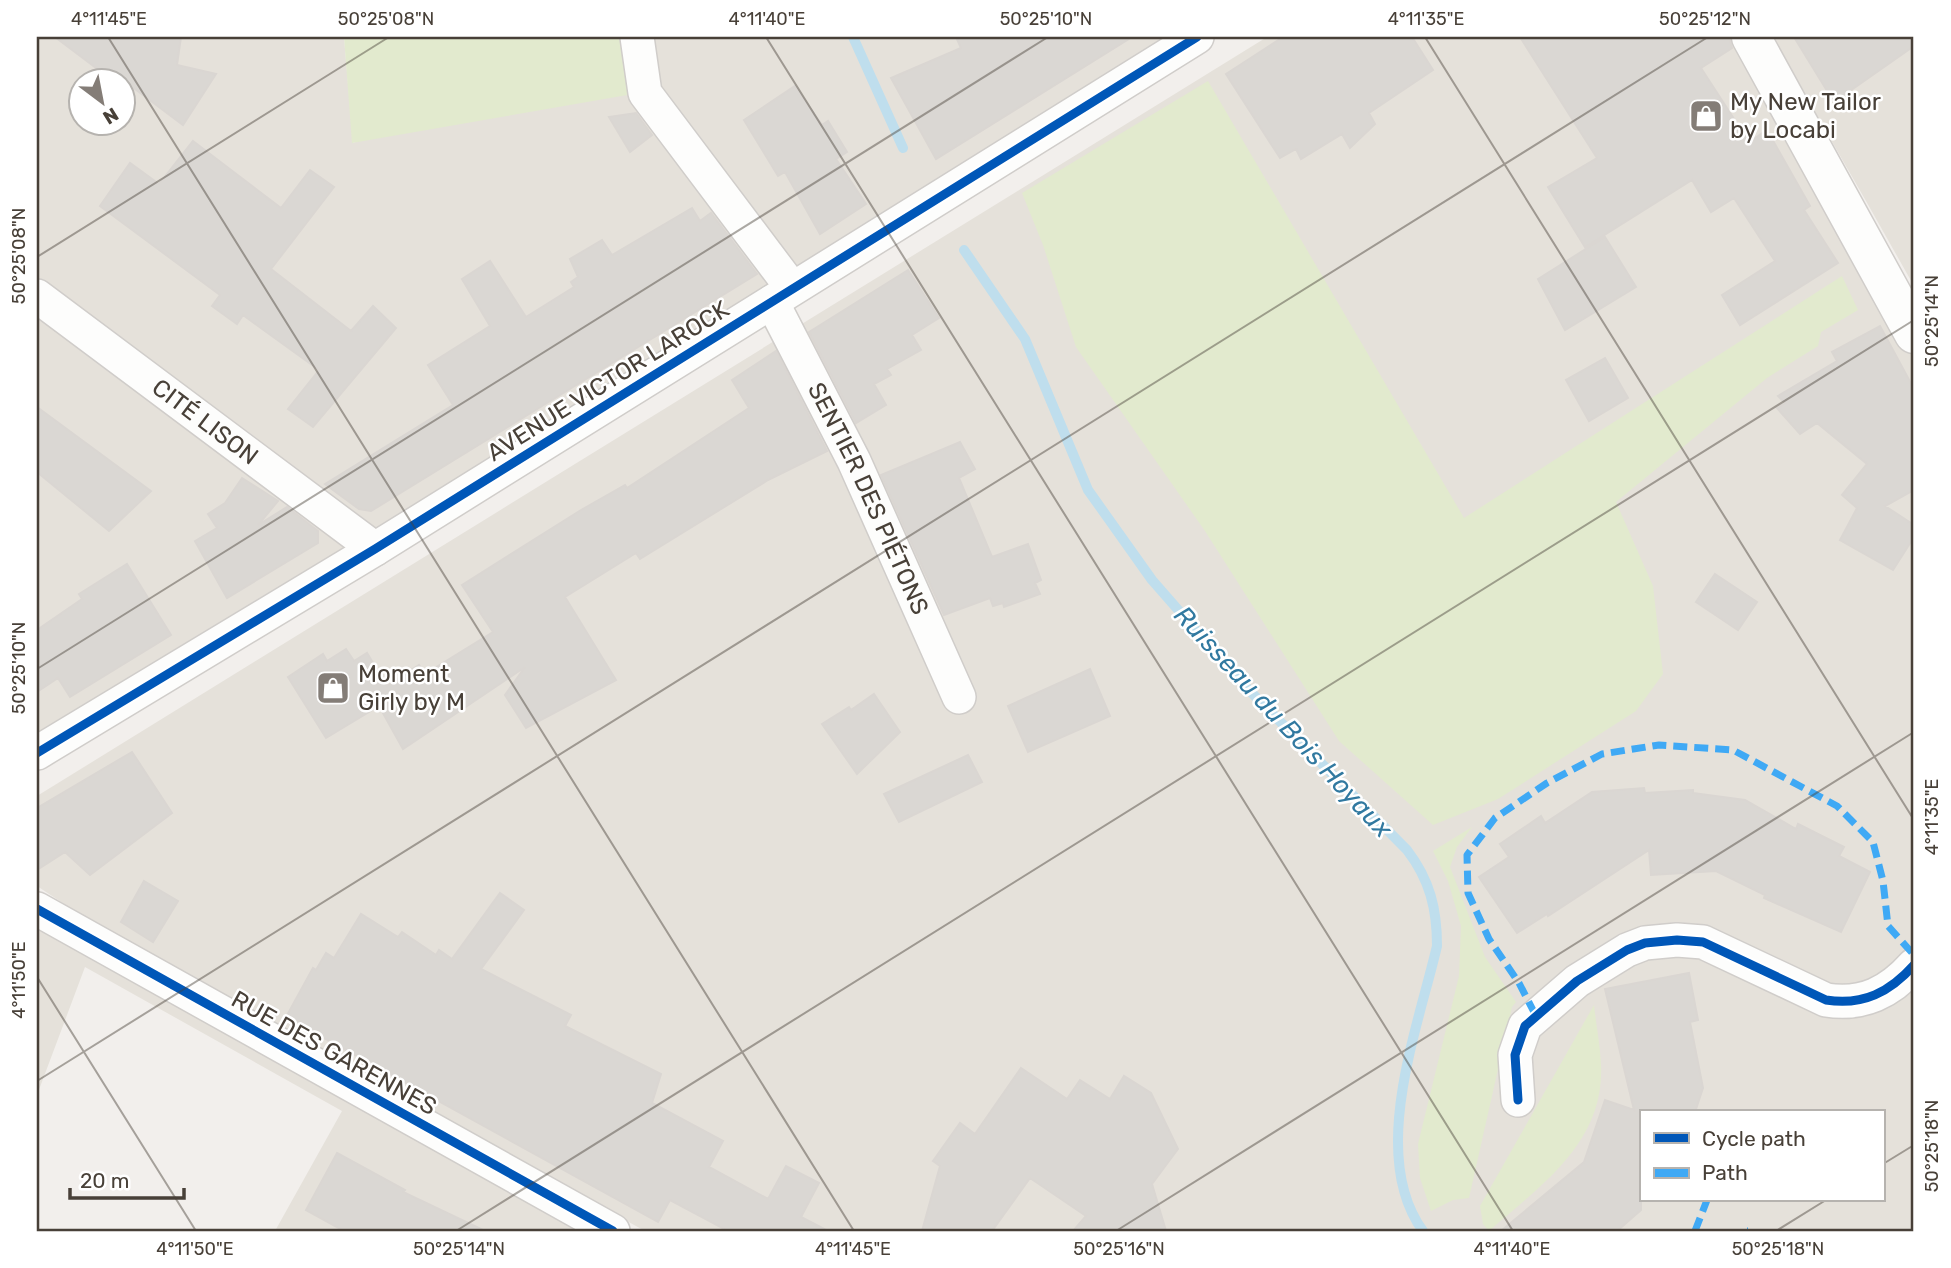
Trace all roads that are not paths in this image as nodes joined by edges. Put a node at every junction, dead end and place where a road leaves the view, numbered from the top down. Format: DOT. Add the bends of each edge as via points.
graph roads {
  1 [pos="636,37"];
  2 [pos="1198,37"];
  3 [pos="1751,37"];
  4 [pos="782,295"];
  5 [pos="37,296"];
  6 [pos="1914,334"];
  7 [pos="375,549"];
  8 [pos="959,697"];
  9 [pos="37,753"];
  10 [pos="37,909"];
  11 [pos="1914,965"];
  12 [pos="1518,1100"];
  13 [pos="613,1231"];
  1 -- 4 [label="street, SENTIER DES PIÉTONS" via="645,93"];
  2 -- 4 [label="street, AVENUE VICTOR LAROCK"];
  3 -- 6 [label="street"];
  4 -- 7 [label="street, AVENUE VICTOR LAROCK"];
  4 -- 8 [label="street, SENTIER DES PIÉTONS"];
  5 -- 7 [label="street, CITÉ LISON"];
  7 -- 9 [label="street, AVENUE VICTOR LAROCK"];
  10 -- 13 [label="street, RUE DES GARENNES"];
  11 -- 12 [label="street" via="1881,994 1840,1002 1826,1000 1703,942 1645,943 1577,981 1525,1026 1514,1055"];
}
